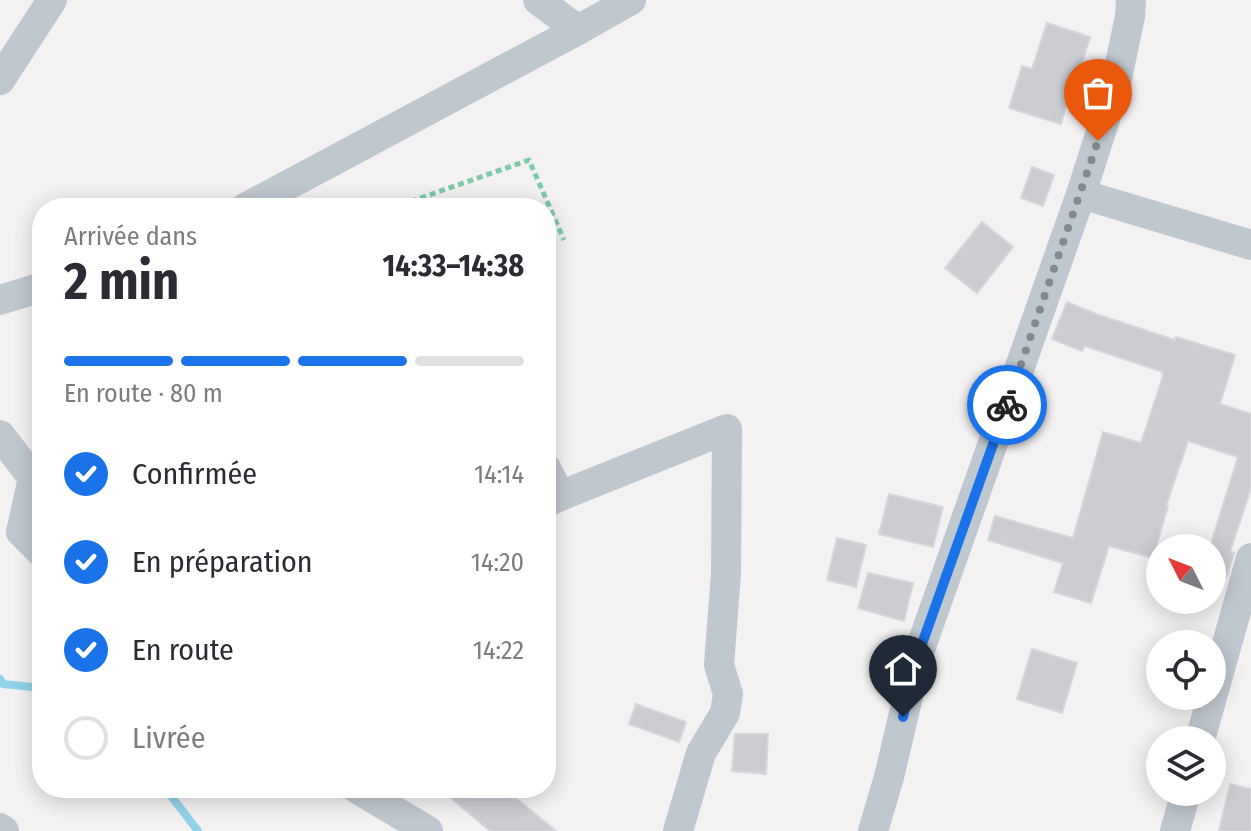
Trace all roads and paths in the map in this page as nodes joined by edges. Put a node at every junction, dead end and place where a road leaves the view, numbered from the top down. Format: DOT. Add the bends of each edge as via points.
graph roads {
  1 [pos="52,0"];
  2 [pos="538,0"];
  3 [pos="631,0"];
  4 [pos="1131,0"];
  5 [pos="578,30"];
  6 [pos="0,80"];
  7 [pos="1081,194"];
  8 [pos="264,198"];
  9 [pos="422,198"];
  10 [pos="546,198"];
  11 [pos="556,222"];
  12 [pos="564,240"];
  13 [pos="1251,245"];
  14 [pos="32,290"];
  15 [pos="0,300"];
  16 [pos="0,435"];
  17 [pos="32,467"];
  18 [pos="32,491"];
  19 [pos="556,499"];
  20 [pos="32,543"];
  21 [pos="1251,558"];
  22 [pos="1204,726"];
  23 [pos="373,798"];
  24 [pos="1182,806"];
  25 [pos="428,831"];
  26 [pos="678,831"];
  27 [pos="873,831"];
  28 [pos="1175,831"];
  1 -- 6 [label="street"];
  2 -- 5 [label="street"];
  3 -- 5 [label="street"];
  4 -- 7 [label="street" via="1115,88"];
  5 -- 8 [label="street"];
  7 -- 13 [label="street"];
  7 -- 27 [label="street" via="917,658"];
  9 -- 10 [label="path" via="529,160"];
  11 -- 12 [label="path"];
  14 -- 15 [label="street"];
  16 -- 17 [label="street"];
  18 -- 20 [label="street" via="21,532"];
  19 -- 26 [label="street" via="727,429 719,665 728,694 725,713 701,753"];
  21 -- 22 [label="street"];
  23 -- 25 [label="street"];
  24 -- 28 [label="street"];
}
